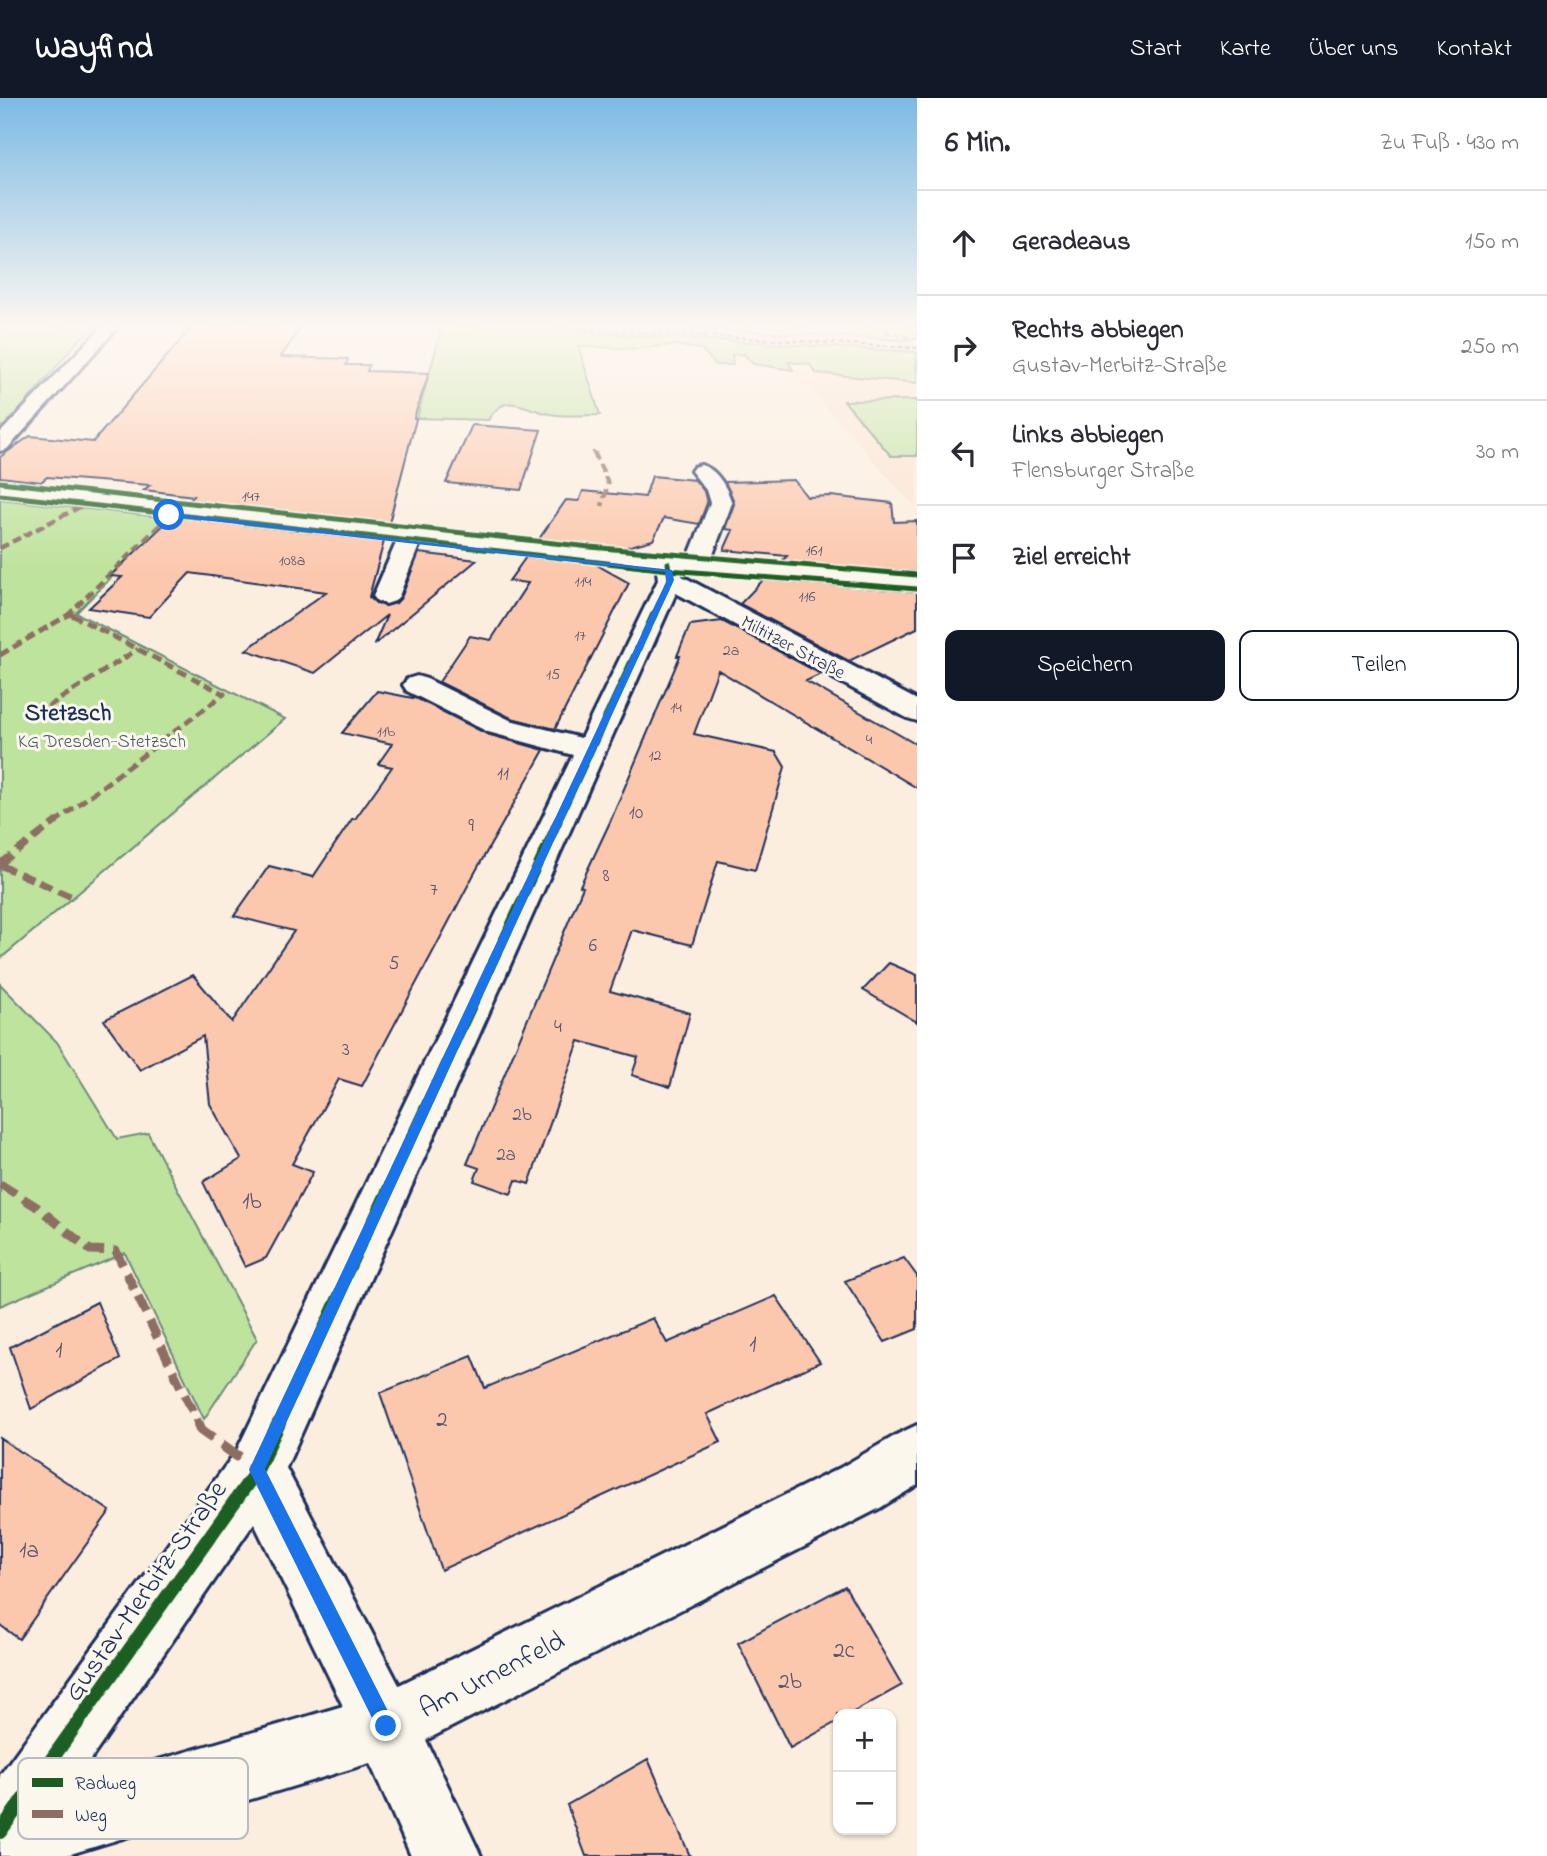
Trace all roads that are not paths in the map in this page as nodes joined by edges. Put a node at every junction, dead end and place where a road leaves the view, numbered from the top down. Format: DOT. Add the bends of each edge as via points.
graph roads {
  1 [pos="34,409"];
  2 [pos="0,445"];
  3 [pos="701,471"];
  4 [pos="0,489"];
  5 [pos="411,536"];
  6 [pos="678,569"];
  7 [pos="917,582"];
  8 [pos="386,596"];
  9 [pos="417,685"];
  10 [pos="917,712"];
  11 [pos="592,750"];
  12 [pos="917,1453"];
  13 [pos="257,1470"];
  14 [pos="386,1726"];
  15 [pos="53,1758"];
  16 [pos="248,1767"];
  17 [pos="18,1807"];
  18 [pos="0,1832"];
  19 [pos="18,1836"];
  20 [pos="0,1841"];
  21 [pos="446,1856"];
  1 -- 2 [label="street"];
  3 -- 6 [label="street, Gustav-Merbitz-Straße" via="721,503"];
  4 -- 5 [label="street"];
  5 -- 6 [label="street"];
  5 -- 8 [label="street"];
  6 -- 7 [label="street"];
  6 -- 10 [label="street, Miltitzer Straße"];
  6 -- 11 [label="street, Gustav-Merbitz-Straße"];
  9 -- 11 [label="street" via="499,726"];
  11 -- 13 [label="street, Gustav-Merbitz-Straße"];
  12 -- 14 [label="street, Am Urnenfeld" via="860,1488"];
  13 -- 14 [label="street"];
  13 -- 15 [label="street, Gustav-Merbitz-Straße"];
  14 -- 16 [label="street, Am Urnenfeld"];
  14 -- 21 [label="street"];
  17 -- 18 [label="street, Gustav-Merbitz-Straße"];
  19 -- 20 [label="street, Am Urnenfeld"];
}
